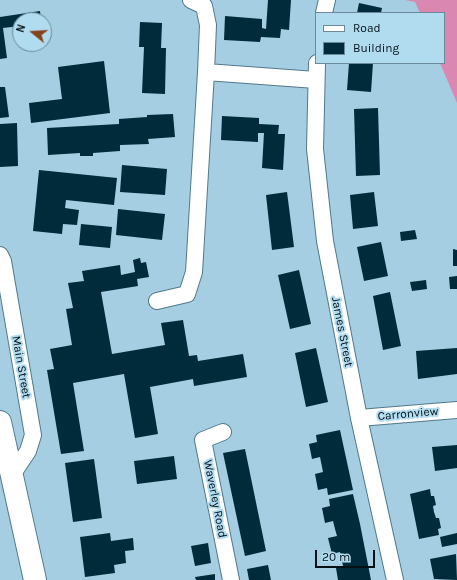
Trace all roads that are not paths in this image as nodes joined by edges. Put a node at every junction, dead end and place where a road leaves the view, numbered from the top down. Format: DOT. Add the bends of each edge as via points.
graph roads {
  1 [pos="191,0"];
  2 [pos="327,0"];
  3 [pos="324,12"];
  4 [pos="317,64"];
  5 [pos="206,72"];
  6 [pos="316,80"];
  7 [pos="0,255"];
  8 [pos="157,301"];
  9 [pos="457,410"];
  10 [pos="359,418"];
  11 [pos="0,422"];
  12 [pos="223,432"];
  13 [pos="12,475"];
  14 [pos="35,580"];
  15 [pos="231,580"];
  16 [pos="396,580"];
  1 -- 5 [label="street" via="204,6 208,25"];
  2 -- 3 [label="street"];
  4 -- 6 [label="street, James Street"];
  5 -- 6 [label="street"];
  5 -- 8 [label="street" via="194,272 187,294"];
  6 -- 10 [label="street, James Street" via="314,149 322,220"];
  7 -- 13 [label="street, Main Street" via="33,435 28,451"];
  9 -- 10 [label="street, Carronview"];
  10 -- 16 [label="street, James Street"];
  11 -- 13 [label="main road"];
  12 -- 15 [label="street, Waverley Road" via="203,440"];
  13 -- 14 [label="main road"];
}
